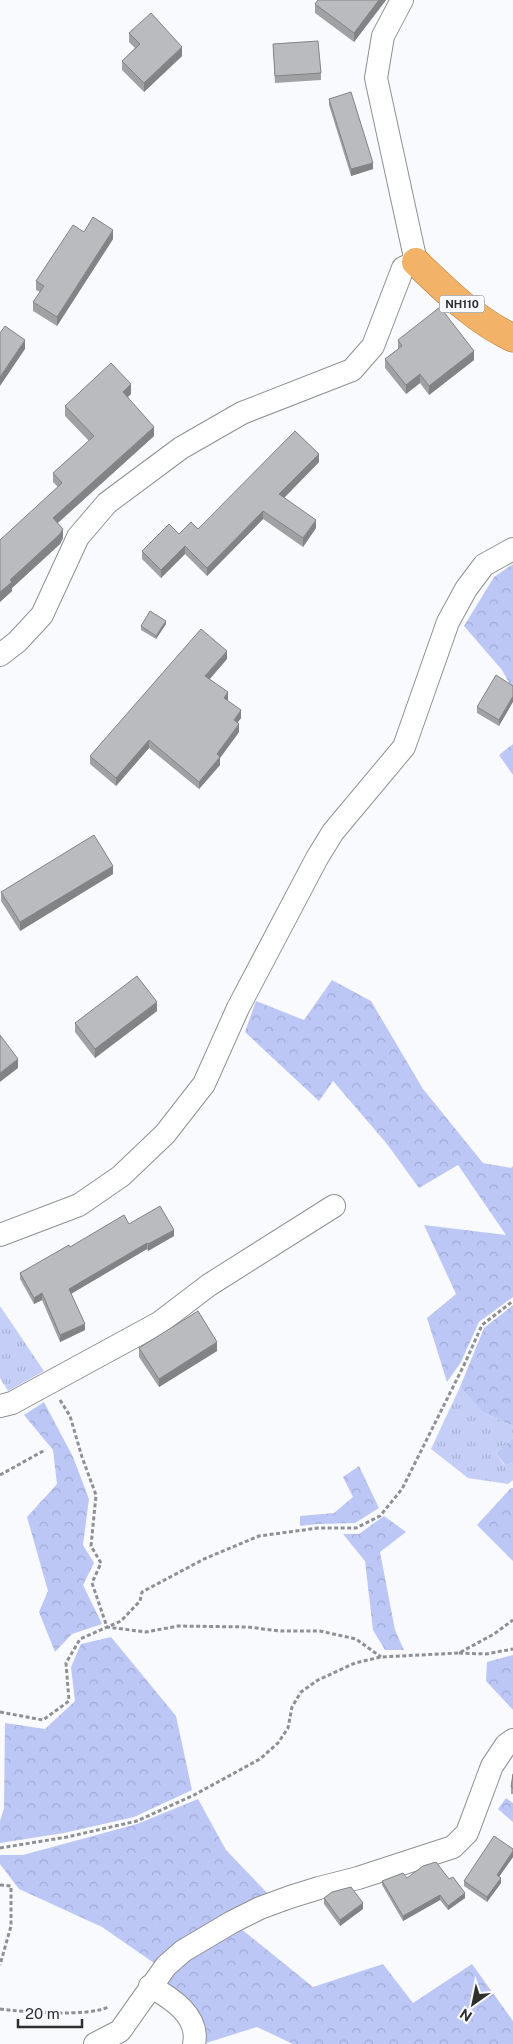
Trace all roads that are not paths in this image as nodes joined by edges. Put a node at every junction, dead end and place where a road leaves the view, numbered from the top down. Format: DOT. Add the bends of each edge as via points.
graph roads {
  1 [pos="402,0"];
  2 [pos="416,262"];
  3 [pos="513,338"];
  4 [pos="513,549"];
  5 [pos="0,655"];
  6 [pos="334,1206"];
  7 [pos="0,1234"];
  8 [pos="0,1406"];
  9 [pos="513,1740"];
  10 [pos="146,1992"];
  11 [pos="95,2044"];
  12 [pos="194,2044"];
  1 -- 2 [label="street" via="383,36 376,78"];
  2 -- 3 [label="highway, NH110" via="457,301"];
  2 -- 5 [label="street" via="403,268 373,346 352,370 242,413 181,448 107,503 78,536 42,615"];
  4 -- 7 [label="street" via="484,565 466,590 448,622 404,748 333,832 317,858 238,1008 204,1084 165,1134 121,1176 79,1206"];
  6 -- 8 [label="street" via="209,1285 159,1323 12,1403"];
  9 -- 10 [label="street" via="492,1766 467,1833 453,1847 260,1908 183,1951 166,1966"];
  10 -- 11 [label="street" via="120,2031"];
  10 -- 12 [label="street" via="169,1997 190,2018 196,2036"];
}
